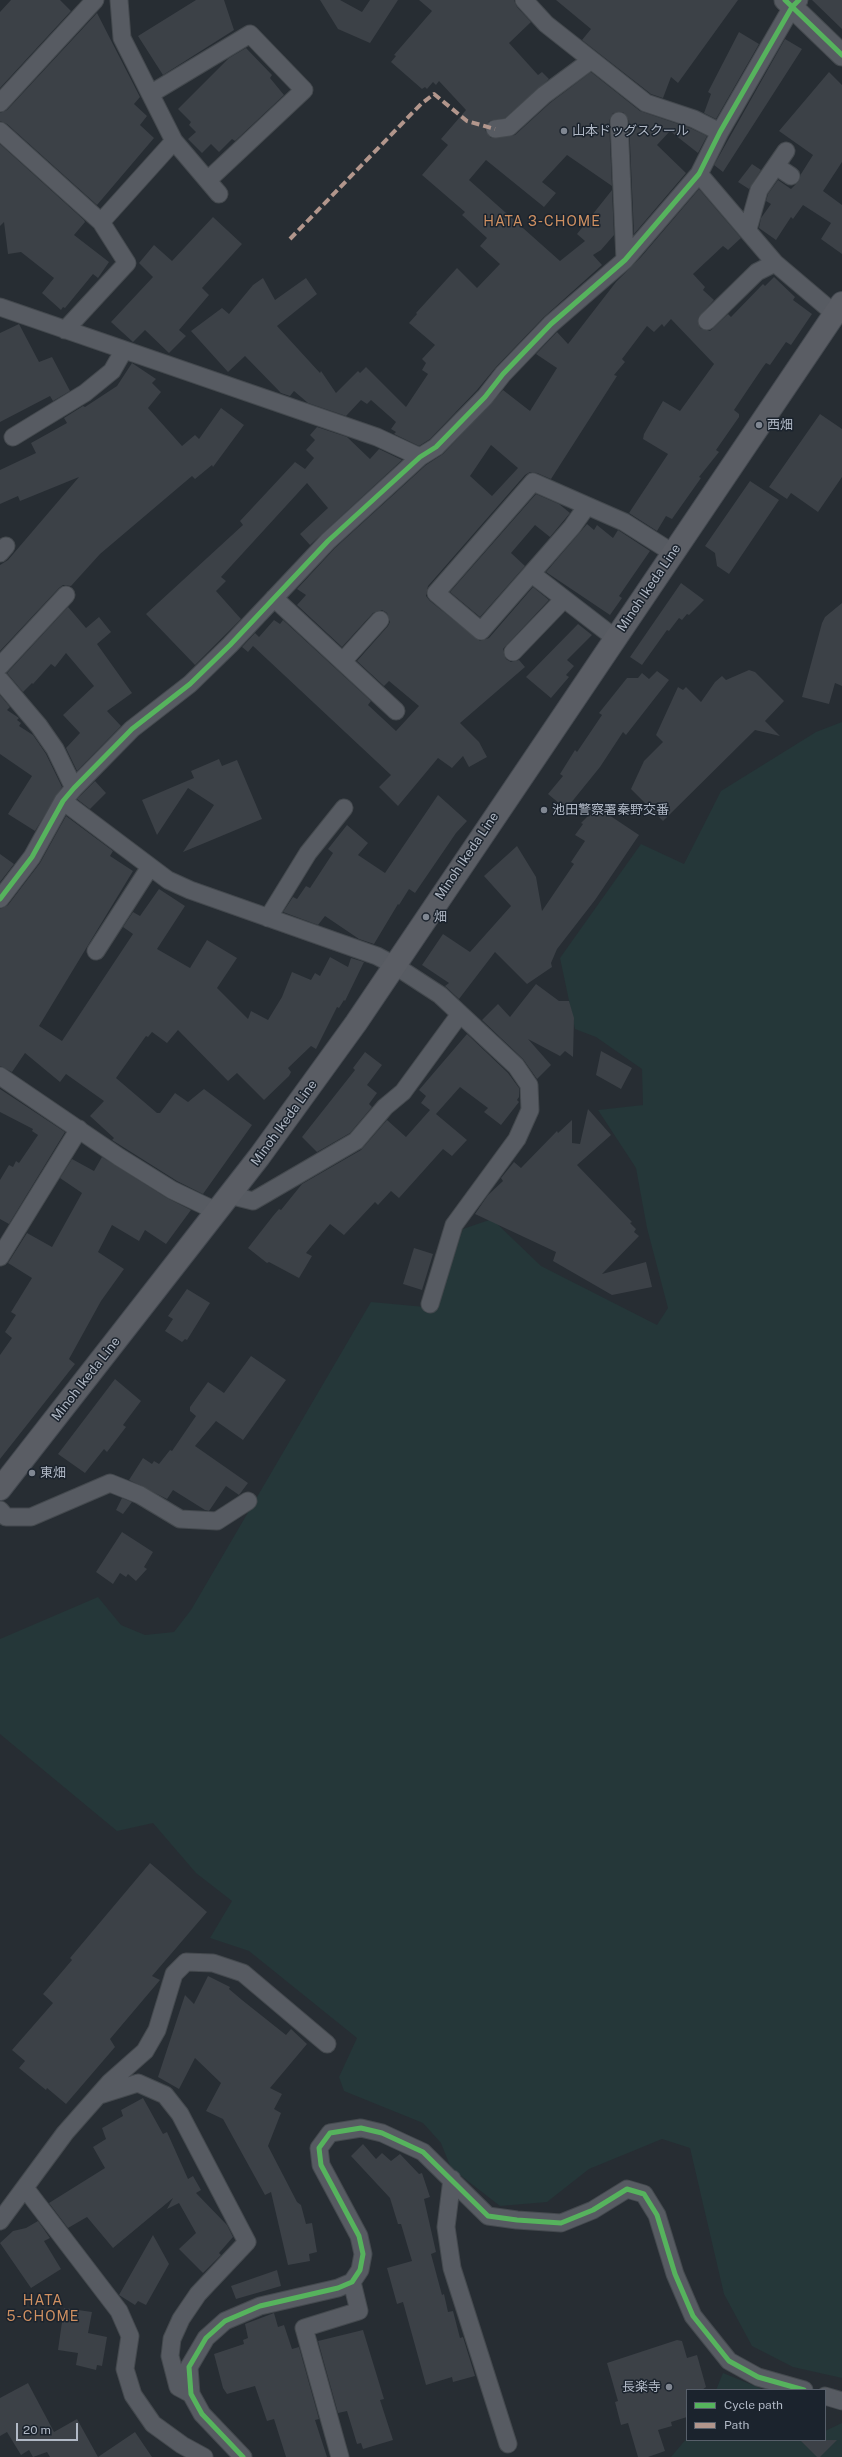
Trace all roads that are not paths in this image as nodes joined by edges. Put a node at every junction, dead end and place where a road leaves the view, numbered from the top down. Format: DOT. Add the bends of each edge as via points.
graph roads {
  1 [pos="95,0"];
  2 [pos="119,0"];
  3 [pos="524,0"];
  4 [pos="792,2"];
  5 [pos="842,55"];
  6 [pos="590,61"];
  7 [pos="152,93"];
  8 [pos="0,103"];
  9 [pos="620,121"];
  10 [pos="495,129"];
  11 [pos="0,131"];
  12 [pos="720,132"];
  13 [pos="174,141"];
  14 [pos="786,151"];
  15 [pos="776,166"];
  16 [pos="699,174"];
  17 [pos="791,176"];
  18 [pos="208,180"];
  19 [pos="219,194"];
  20 [pos="101,222"];
  21 [pos="748,229"];
  22 [pos="625,260"];
  23 [pos="775,264"];
  24 [pos="0,307"];
  25 [pos="838,309"];
  26 [pos="707,321"];
  27 [pos="64,330"];
  28 [pos="124,350"];
  29 [pos="13,437"];
  30 [pos="420,457"];
  31 [pos="587,506"];
  32 [pos="673,553"];
  33 [pos="532,574"];
  34 [pos="66,595"];
  35 [pos="274,598"];
  36 [pos="563,600"];
  37 [pos="380,620"];
  38 [pos="615,638"];
  39 [pos="513,652"];
  40 [pos="343,661"];
  41 [pos="0,666"];
  42 [pos="0,680"];
  43 [pos="396,711"];
  44 [pos="74,788"];
  45 [pos="63,801"];
  46 [pos="344,808"];
  47 [pos="150,867"];
  48 [pos="0,899"];
  49 [pos="268,918"];
  50 [pos="96,951"];
  51 [pos="394,965"];
  52 [pos="460,1014"];
  53 [pos="0,1076"];
  54 [pos="79,1129"];
  55 [pos="223,1203"];
  56 [pos="0,1257"];
  57 [pos="430,1304"];
  58 [pos="0,1489"];
  59 [pos="248,1501"];
  60 [pos="0,1510"];
  61 [pos="327,2044"];
  62 [pos="100,2095"];
  63 [pos="452,2179"];
  64 [pos="25,2188"];
  65 [pos="0,2221"];
  66 [pos="352,2282"];
  67 [pos="800,2389"];
  68 [pos="190,2394"];
  69 [pos="826,2396"];
  70 [pos="842,2401"];
  71 [pos="508,2444"];
  72 [pos="204,2457"];
  73 [pos="243,2457"];
  74 [pos="340,2457"];
  1 -- 8 [label="street"];
  2 -- 7 [label="street" via="122,38"];
  3 -- 6 [label="street" via="546,24"];
  4 -- 5 [label="street"];
  4 -- 12 [label="street"];
  6 -- 10 [label="street" via="508,126"];
  6 -- 12 [label="street" via="646,103 694,119"];
  7 -- 13 [label="street"];
  7 -- 18 [label="street" via="250,34 304,90"];
  9 -- 22 [label="street"];
  11 -- 20 [label="street"];
  12 -- 16 [label="street"];
  13 -- 18 [label="street"];
  13 -- 20 [label="street"];
  14 -- 15 [label="street"];
  15 -- 17 [label="street"];
  15 -- 21 [label="street" via="759,190"];
  16 -- 21 [label="street"];
  16 -- 22 [label="street"];
  18 -- 19 [label="street"];
  20 -- 27 [label="street" via="127,263"];
  21 -- 23 [label="street"];
  22 -- 30 [label="street" via="551,324 503,374 486,397 436,447"];
  23 -- 25 [label="street"];
  23 -- 26 [label="street" via="757,272"];
  24 -- 27 [label="street"];
  25 -- 32 [label="main road, Minoh Ikeda Line"];
  27 -- 28 [label="street"];
  28 -- 29 [label="street" via="112,371 84,393"];
  28 -- 30 [label="street" via="377,437"];
  30 -- 35 [label="street" via="328,541"];
  31 -- 32 [label="street" via="624,522"];
  31 -- 33 [label="street"];
  31 -- 33 [label="street" via="533,482 436,592 482,631"];
  32 -- 38 [label="main road, Minoh Ikeda Line"];
  33 -- 36 [label="street"];
  34 -- 41 [label="street"];
  35 -- 40 [label="street"];
  35 -- 44 [label="street" via="190,684 132,729"];
  36 -- 38 [label="street"];
  36 -- 39 [label="street"];
  37 -- 40 [label="street"];
  38 -- 51 [label="main road, Minoh Ikeda Line"];
  40 -- 43 [label="street"];
  42 -- 44 [label="street" via="55,749"];
  44 -- 45 [label="street"];
  45 -- 47 [label="street"];
  45 -- 48 [label="street" via="32,857"];
  46 -- 49 [label="street" via="308,853"];
  47 -- 49 [label="street" via="168,880 190,890"];
  47 -- 50 [label="street"];
  49 -- 51 [label="street" via="376,956"];
  51 -- 52 [label="street" via="440,995"];
  51 -- 55 [label="main road, Minoh Ikeda Line" via="351,1030"];
  52 -- 55 [label="street" via="403,1092 385,1107 356,1140 253,1200"];
  52 -- 57 [label="street" via="516,1066 529,1085 530,1110 517,1139 454,1225"];
  53 -- 54 [label="street"];
  54 -- 55 [label="street" via="172,1190"];
  54 -- 56 [label="street"];
  55 -- 58 [label="main road, Minoh Ikeda Line"];
  59 -- 60 [label="street" via="217,1521 180,1519 140,1495 110,1483 32,1517 6,1517"];
  61 -- 62 [label="street" via="243,1973 213,1963 186,1962 174,1974 157,2030 145,2051 110,2082"];
  62 -- 64 [label="street" via="65,2133"];
  62 -- 68 [label="street" via="138,2083 165,2095 180,2114 247,2242 198,2294 181,2319 172,2339 170,2356 178,2386"];
  63 -- 66 [label="street" via="423,2152 382,2133 360,2128 330,2133 319,2148 321,2165 359,2236 363,2254 360,2270"];
  63 -- 67 [label="street" via="488,2216 517,2220 562,2223 593,2210 627,2189 644,2194 657,2214 675,2274 693,2316 729,2361 758,2377"];
  63 -- 71 [label="street" via="446,2227 452,2268"];
  64 -- 65 [label="street"];
  64 -- 72 [label="street" via="119,2311 130,2336 125,2369 133,2395 153,2424"];
  66 -- 68 [label="street" via="338,2288 260,2306 225,2321 206,2338 189,2367"];
  66 -- 74 [label="street" via="359,2311 304,2328"];
  68 -- 73 [label="street" via="202,2414"];
  69 -- 70 [label="street"];
}
